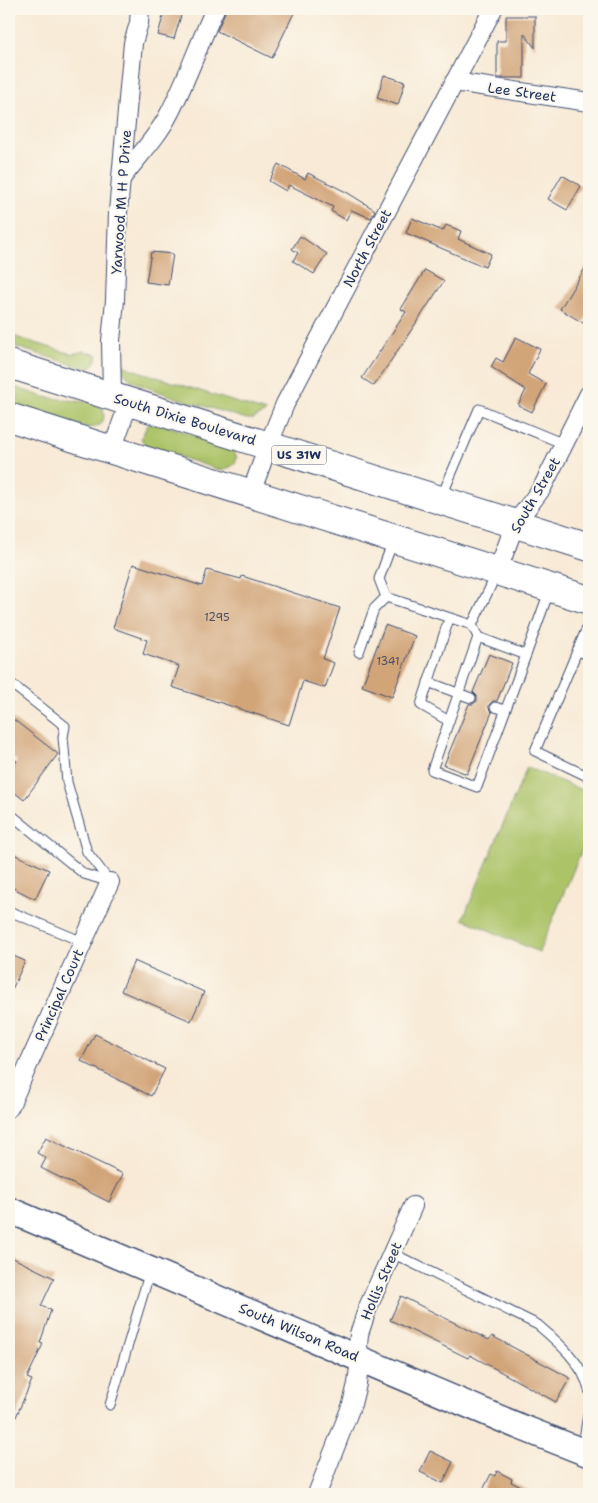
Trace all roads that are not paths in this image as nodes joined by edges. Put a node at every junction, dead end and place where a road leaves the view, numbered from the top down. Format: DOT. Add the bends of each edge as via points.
graph roads {
  1 [pos="140,9"];
  2 [pos="215,9"];
  3 [pos="494,9"];
  4 [pos="454,82"];
  5 [pos="589,102"];
  6 [pos="121,179"];
  7 [pos="9,364"];
  8 [pos="589,394"];
  9 [pos="120,399"];
  10 [pos="9,416"];
  11 [pos="564,444"];
  12 [pos="268,446"];
  13 [pos="112,450"];
  14 [pos="251,493"];
  15 [pos="440,500"];
  16 [pos="515,524"];
  17 [pos="394,538"];
  18 [pos="589,547"];
  19 [pos="498,570"];
  20 [pos="550,587"];
  21 [pos="386,597"];
  22 [pos="589,600"];
  23 [pos="449,619"];
  24 [pos="589,622"];
  25 [pos="472,626"];
  26 [pos="478,637"];
  27 [pos="578,651"];
  28 [pos="359,652"];
  29 [pos="526,655"];
  30 [pos="589,655"];
  31 [pos="9,682"];
  32 [pos="428,682"];
  33 [pos="459,693"];
  34 [pos="471,698"];
  35 [pos="495,707"];
  36 [pos="505,710"];
  37 [pos="449,721"];
  38 [pos="589,776"];
  39 [pos="9,813"];
  40 [pos="110,882"];
  41 [pos="9,911"];
  42 [pos="83,942"];
  43 [pos="9,1108"];
  44 [pos="413,1206"];
  45 [pos="9,1210"];
  46 [pos="392,1253"];
  47 [pos="150,1270"];
  48 [pos="360,1358"];
  49 [pos="589,1390"];
  50 [pos="110,1405"];
  51 [pos="589,1409"];
  52 [pos="586,1453"];
  53 [pos="317,1494"];
  1 -- 6 [label="street, Yarwood M H P Drive" via="133,42"];
  2 -- 6 [label="street" via="169,114"];
  3 -- 4 [label="street, North Street"];
  4 -- 5 [label="street, Lee Street"];
  4 -- 12 [label="street, North Street" via="285,404"];
  6 -- 9 [label="street, Yarwood M H P Drive" via="111,342"];
  7 -- 9 [label="highway, South Dixie Boulevard / US 31W"];
  8 -- 11 [label="street, South Street"];
  9 -- 12 [label="highway, South Dixie Boulevard / US 31W"];
  9 -- 13 [label="street, Yarwood M H P Drive"];
  10 -- 13 [label="highway"];
  11 -- 15 [label="lane" via="479,409"];
  11 -- 16 [label="street, South Street" via="537,495"];
  12 -- 14 [label="street, North Street"];
  12 -- 15 [label="highway, South Dixie Boulevard / US 31W"];
  13 -- 14 [label="highway"];
  14 -- 17 [label="highway"];
  15 -- 16 [label="highway, South Dixie Boulevard / US 31W"];
  16 -- 18 [label="highway, South Dixie Boulevard / US 31W"];
  16 -- 19 [label="street, South Street"];
  17 -- 19 [label="highway"];
  17 -- 21 [label="lane" via="378,579"];
  19 -- 20 [label="highway"];
  19 -- 25 [label="lane"];
  20 -- 22 [label="highway"];
  20 -- 29 [label="lane"];
  21 -- 23 [label="lane"];
  21 -- 28 [label="lane" via="374,609"];
  23 -- 25 [label="lane"];
  23 -- 32 [label="lane"];
  24 -- 27 [label="lane"];
  25 -- 26 [label="lane"];
  26 -- 29 [label="lane"];
  26 -- 33 [label="lane"];
  27 -- 30 [label="lane"];
  27 -- 38 [label="lane" via="535,751"];
  29 -- 36 [label="lane"];
  31 -- 40 [label="lane" via="65,726 67,782 87,852"];
  32 -- 33 [label="lane"];
  32 -- 37 [label="lane" via="421,705"];
  33 -- 34 [label="lane"];
  33 -- 37 [label="lane"];
  35 -- 36 [label="lane"];
  36 -- 37 [label="lane" via="477,787 432,770"];
  39 -- 40 [label="lane" via="84,874"];
  40 -- 42 [label="street, Principal Court"];
  41 -- 42 [label="lane"];
  42 -- 43 [label="street, Principal Court"];
  44 -- 46 [label="street, Hollis Street"];
  45 -- 47 [label="main road, South Wilson Road"];
  46 -- 48 [label="street, Hollis Street" via="359,1334"];
  46 -- 49 [label="lane" via="538,1325 579,1366"];
  47 -- 48 [label="main road, South Wilson Road"];
  47 -- 50 [label="lane"];
  48 -- 52 [label="main road, South Wilson Road"];
  48 -- 53 [label="street, Hollis Street" via="352,1404"];
  51 -- 52 [label="lane"];
}
